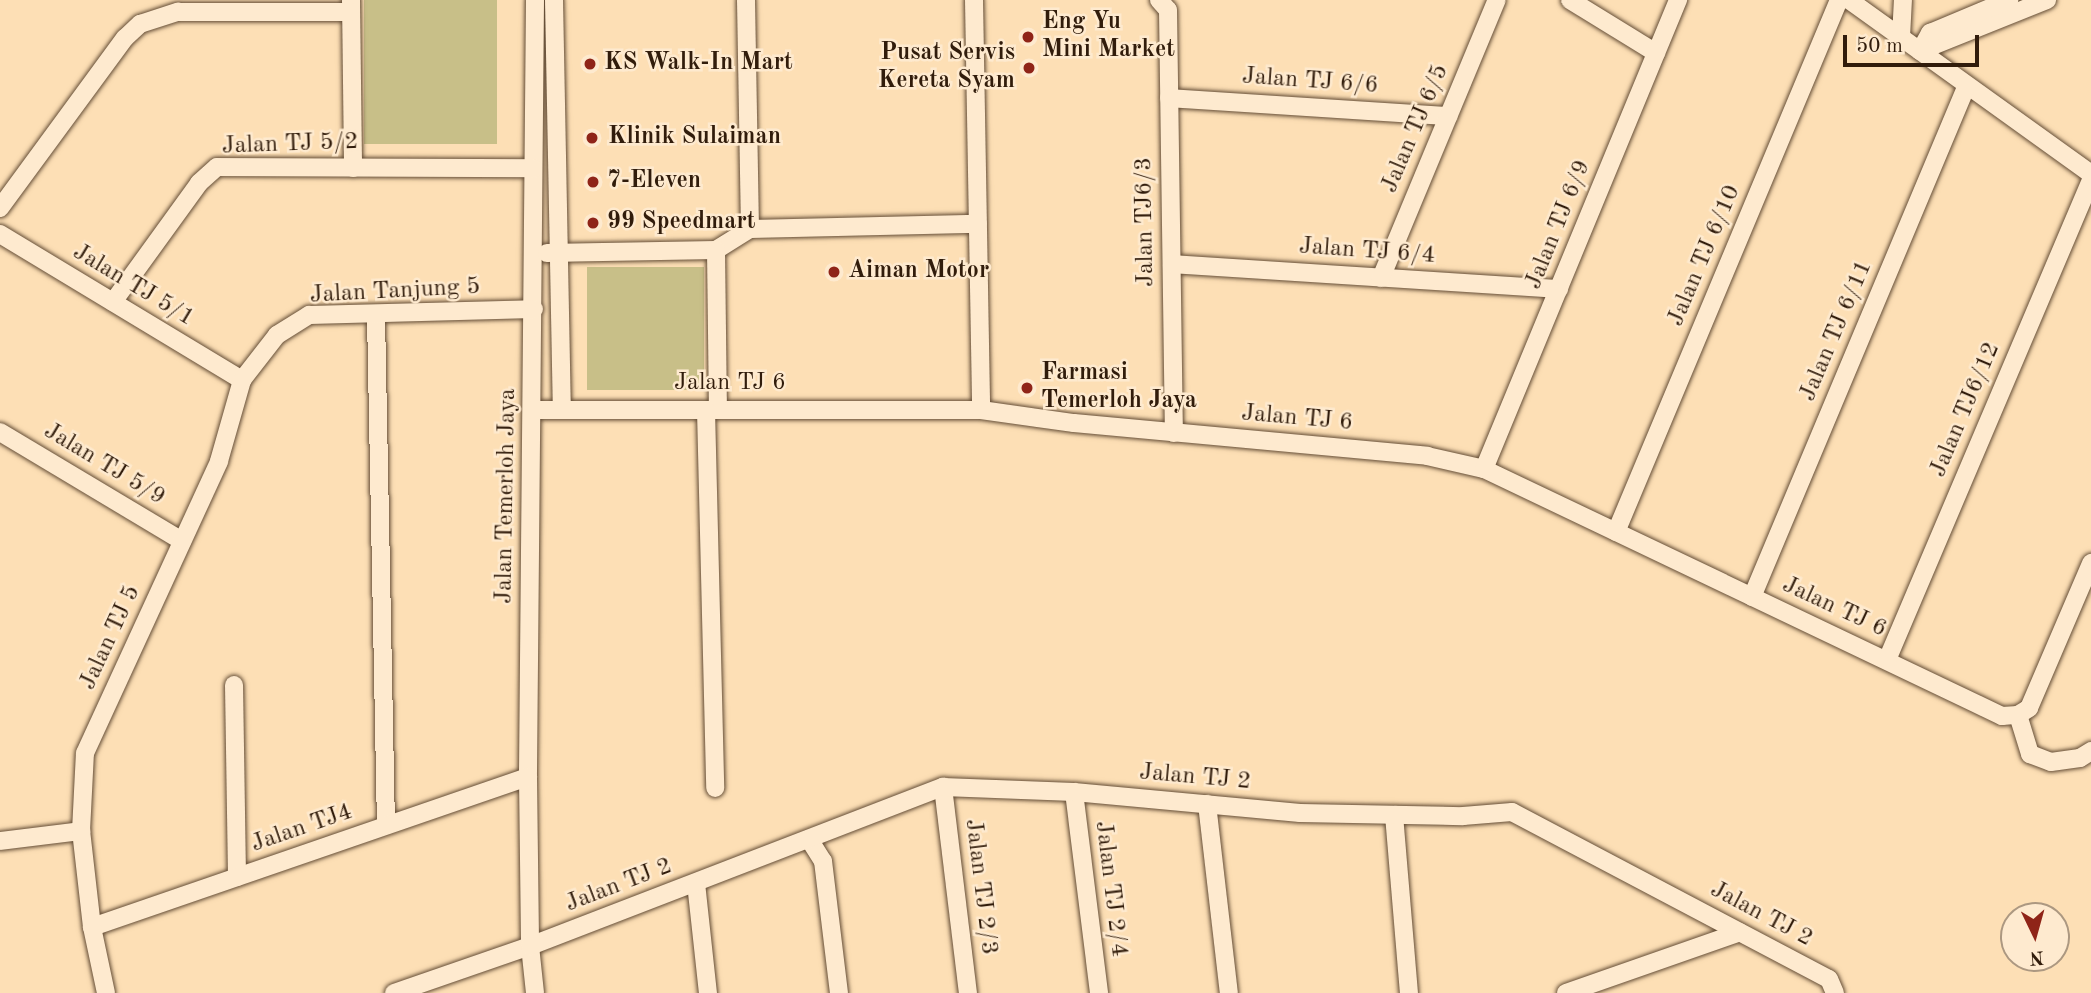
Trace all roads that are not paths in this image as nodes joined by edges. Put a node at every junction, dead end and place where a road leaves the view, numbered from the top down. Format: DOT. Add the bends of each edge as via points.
graph roads {
  1 [pos="535,0"];
  2 [pos="554,0"];
  3 [pos="746,0"];
  4 [pos="974,0"];
  5 [pos="1497,0"];
  6 [pos="1570,0"];
  7 [pos="1678,0"];
  8 [pos="1839,0"];
  9 [pos="1849,0"];
  10 [pos="1903,0"];
  11 [pos="2009,0"];
  12 [pos="2047,0"];
  13 [pos="1163,5"];
  14 [pos="351,6"];
  15 [pos="1901,37"];
  16 [pos="1920,51"];
  17 [pos="1656,53"];
  18 [pos="1967,85"];
  19 [pos="1169,98"];
  20 [pos="1448,116"];
  21 [pos="353,168"];
  22 [pos="533,168"];
  23 [pos="2091,177"];
  24 [pos="0,208"];
  25 [pos="978,224"];
  26 [pos="750,229"];
  27 [pos="0,234"];
  28 [pos="716,250"];
  29 [pos="559,253"];
  30 [pos="534,254"];
  31 [pos="1172,264"];
  32 [pos="1381,278"];
  33 [pos="1559,289"];
  34 [pos="113,302"];
  35 [pos="534,309"];
  36 [pos="376,315"];
  37 [pos="242,380"];
  38 [pos="533,410"];
  39 [pos="562,410"];
  40 [pos="712,410"];
  41 [pos="981,410"];
  42 [pos="0,432"];
  43 [pos="1174,433"];
  44 [pos="1484,469"];
  45 [pos="1616,532"];
  46 [pos="182,541"];
  47 [pos="2091,563"];
  48 [pos="1752,597"];
  49 [pos="1886,660"];
  50 [pos="234,685"];
  51 [pos="2010,715"];
  52 [pos="2091,751"];
  53 [pos="528,777"];
  54 [pos="943,787"];
  55 [pos="715,788"];
  56 [pos="1074,792"];
  57 [pos="1207,804"];
  58 [pos="1394,816"];
  59 [pos="386,825"];
  60 [pos="81,831"];
  61 [pos="809,839"];
  62 [pos="0,841"];
  63 [pos="237,877"];
  64 [pos="696,883"];
  65 [pos="92,927"];
  66 [pos="1740,932"];
  67 [pos="530,946"];
  68 [pos="106,993"];
  69 [pos="394,993"];
  70 [pos="535,993"];
  71 [pos="708,993"];
  72 [pos="839,993"];
  73 [pos="968,993"];
  74 [pos="1099,993"];
  75 [pos="1229,993"];
  76 [pos="1409,993"];
  77 [pos="1566,993"];
  78 [pos="1835,993"];
  1 -- 22 [label="street, Jalan Temerloh Jaya"];
  2 -- 29 [label="street"];
  3 -- 26 [label="street"];
  4 -- 25 [label="street"];
  5 -- 20 [label="street, Jalan TJ 6/5"];
  6 -- 17 [label="street"];
  7 -- 17 [label="street, Jalan TJ 6/9"];
  8 -- 45 [label="street, Jalan TJ 6/10"];
  9 -- 15 [label="street"];
  10 -- 15 [label="street"];
  11 -- 16 [label="street" via="1930,33"];
  12 -- 16 [label="street"];
  13 -- 19 [label="street, Jalan TJ6/3"];
  14 -- 21 [label="street"];
  14 -- 24 [label="street" via="178,12 140,24"];
  15 -- 16 [label="street"];
  16 -- 18 [label="street"];
  17 -- 33 [label="street, Jalan TJ 6/9"];
  18 -- 23 [label="street"];
  18 -- 48 [label="street, Jalan TJ 6/11"];
  19 -- 20 [label="street, Jalan TJ 6/6"];
  19 -- 31 [label="street, Jalan TJ6/3"];
  20 -- 32 [label="street, Jalan TJ 6/5"];
  21 -- 22 [label="street, Jalan TJ 5/2"];
  21 -- 34 [label="street, Jalan TJ 5/2" via="217,167 198,183"];
  22 -- 30 [label="street, Jalan Temerloh Jaya"];
  23 -- 49 [label="street, Jalan TJ6/12"];
  25 -- 26 [label="street"];
  25 -- 41 [label="street"];
  26 -- 28 [label="street"];
  27 -- 34 [label="street, Jalan TJ 5/1"];
  28 -- 29 [label="street"];
  28 -- 40 [label="street"];
  29 -- 30 [label="street"];
  29 -- 39 [label="street"];
  30 -- 35 [label="street, Jalan Temerloh Jaya"];
  31 -- 32 [label="street, Jalan TJ 6/4"];
  31 -- 43 [label="street, Jalan TJ6/3"];
  32 -- 33 [label="street, Jalan TJ 6/4"];
  33 -- 44 [label="street, Jalan TJ 6/9"];
  34 -- 37 [label="street, Jalan TJ 5/1"];
  35 -- 36 [label="street, Jalan Tanjung 5"];
  35 -- 38 [label="street, Jalan Temerloh Jaya"];
  36 -- 37 [label="street, Jalan Tanjung 5" via="309,315 277,335"];
  36 -- 59 [label="street"];
  37 -- 46 [label="street, Jalan TJ 5" via="219,461"];
  38 -- 39 [label="street, Jalan TJ 6"];
  38 -- 53 [label="street, Jalan Temerloh Jaya"];
  39 -- 40 [label="street, Jalan TJ 6"];
  40 -- 41 [label="street, Jalan TJ 6"];
  40 -- 55 [label="street"];
  41 -- 43 [label="street, Jalan TJ 6"];
  42 -- 46 [label="street, Jalan TJ 5/9"];
  43 -- 44 [label="street, Jalan TJ 6" via="1427,456"];
  44 -- 45 [label="street, Jalan TJ 6"];
  45 -- 48 [label="street, Jalan TJ 6"];
  46 -- 60 [label="street, Jalan TJ 5" via="85,753"];
  47 -- 51 [label="street" via="2029,708"];
  48 -- 49 [label="street, Jalan TJ 6"];
  49 -- 51 [label="street, Jalan TJ 6"];
  50 -- 63 [label="street"];
  51 -- 52 [label="street" via="2031,754 2051,762 2080,758"];
  53 -- 59 [label="street, Jalan TJ4"];
  53 -- 67 [label="street, Jalan Temerloh Jaya"];
  54 -- 56 [label="street, Jalan TJ 2"];
  54 -- 61 [label="street, Jalan TJ 2"];
  54 -- 73 [label="street, Jalan TJ 2/3"];
  56 -- 57 [label="street, Jalan TJ 2"];
  56 -- 74 [label="street, Jalan TJ 2/4"];
  57 -- 58 [label="street, Jalan TJ 2"];
  57 -- 75 [label="street"];
  58 -- 66 [label="street, Jalan TJ 2" via="1512,812"];
  58 -- 76 [label="street"];
  59 -- 63 [label="street, Jalan TJ4"];
  60 -- 62 [label="street"];
  60 -- 65 [label="street, Jalan TJ 5"];
  61 -- 64 [label="street, Jalan TJ 2"];
  61 -- 72 [label="street" via="823,861"];
  63 -- 65 [label="street, Jalan TJ4"];
  64 -- 67 [label="street, Jalan TJ 2"];
  64 -- 71 [label="street"];
  65 -- 68 [label="street, Jalan TJ 5"];
  66 -- 77 [label="street"];
  66 -- 78 [label="street, Jalan TJ 2" via="1829,979"];
  67 -- 69 [label="street, Jalan TJ 2"];
  67 -- 70 [label="street, Jalan Temerloh Jaya"];
}
